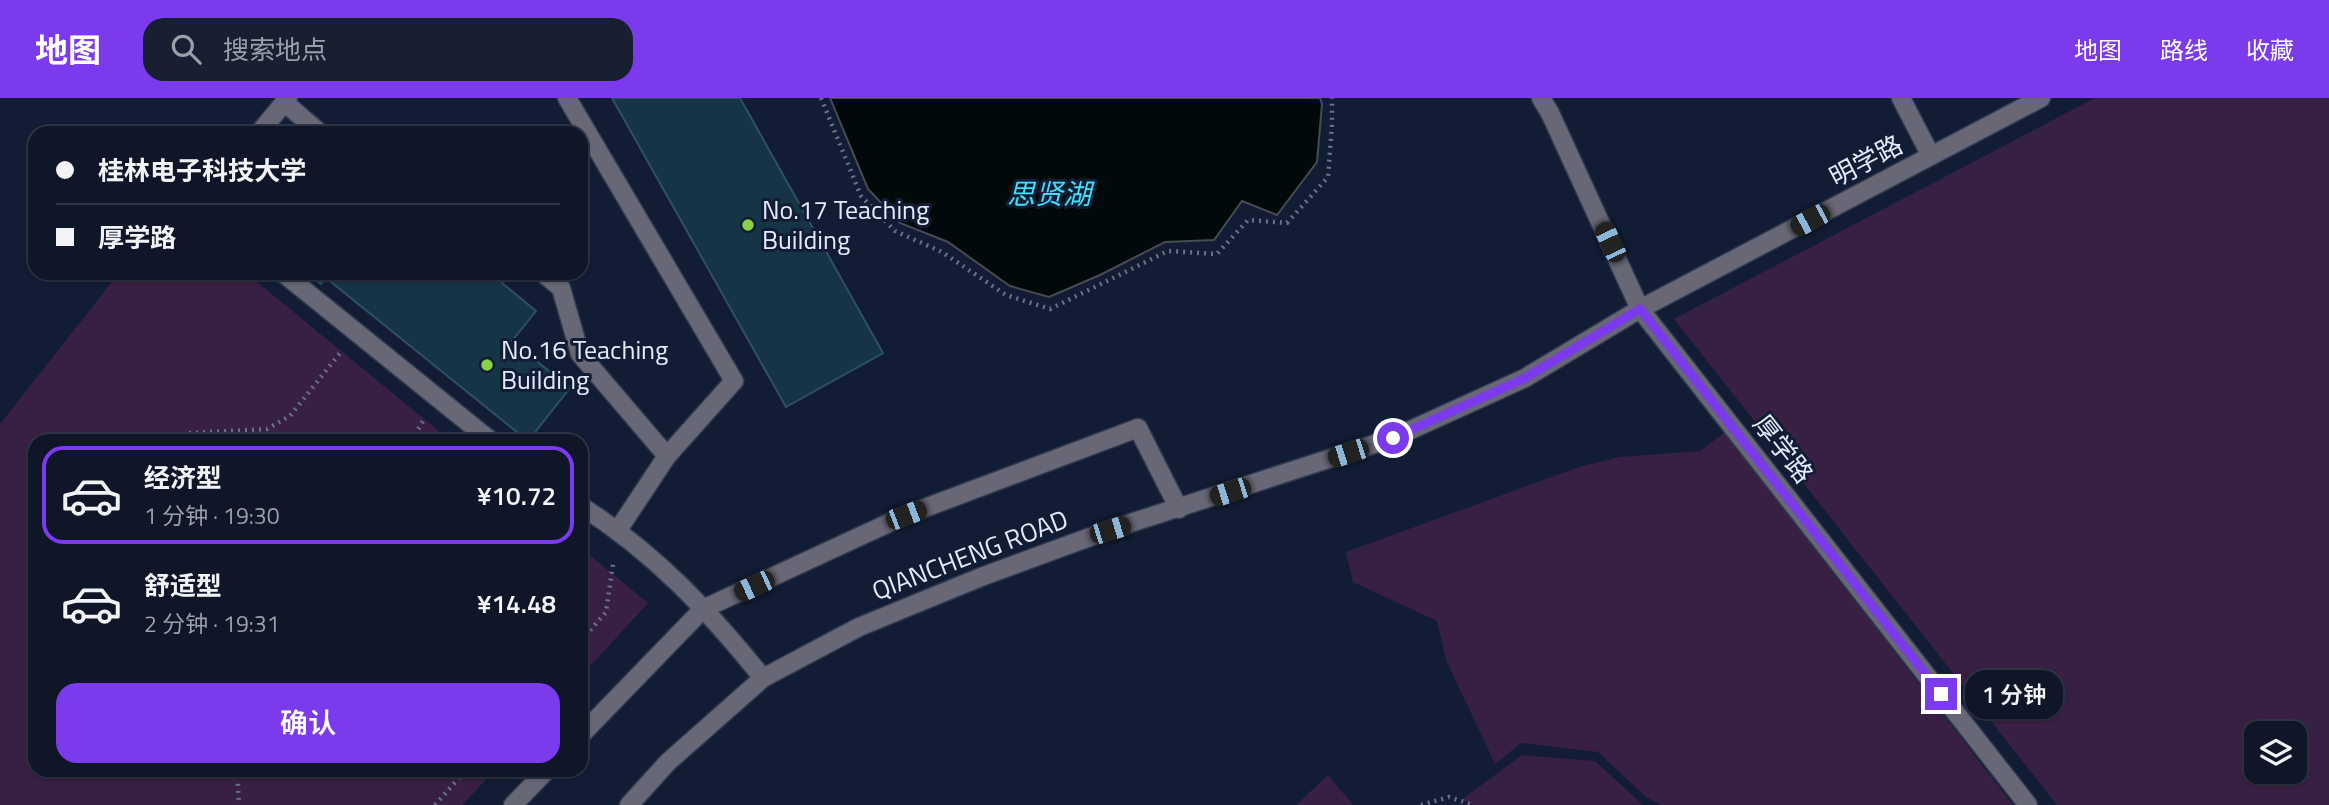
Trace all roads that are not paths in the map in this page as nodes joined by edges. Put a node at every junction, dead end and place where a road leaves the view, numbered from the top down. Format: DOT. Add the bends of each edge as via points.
graph roads {
  1 [pos="567,98"];
  2 [pos="1541,98"];
  3 [pos="1901,98"];
  4 [pos="2041,98"];
  5 [pos="286,100"];
  6 [pos="265,126"];
  7 [pos="313,126"];
  8 [pos="584,126"];
  9 [pos="588,134"];
  10 [pos="1931,156"];
  11 [pos="292,280"];
  12 [pos="552,280"];
  13 [pos="1640,309"];
  14 [pos="482,434"];
  15 [pos="667,456"];
  16 [pos="1179,509"];
  17 [pos="588,511"];
  18 [pos="618,530"];
  19 [pos="703,609"];
  20 [pos="763,678"];
  21 [pos="588,728"];
  22 [pos="540,777"];
  23 [pos="513,805"];
  24 [pos="629,805"];
  25 [pos="2028,805"];
  1 -- 8 [label="street"];
  2 -- 13 [label="street, 厚学路"];
  3 -- 10 [label="street"];
  4 -- 10 [label="street, 明学路"];
  5 -- 6 [label="street"];
  5 -- 7 [label="street"];
  9 -- 15 [label="street" via="734,381"];
  10 -- 13 [label="street, 明学路"];
  11 -- 14 [label="street"];
  12 -- 15 [label="street" via="562,288 580,354"];
  13 -- 16 [label="street, QIANCHENG ROAD" via="1525,378 1393,438"];
  13 -- 25 [label="street, 厚学路"];
  15 -- 18 [label="street"];
  16 -- 19 [label="street" via="1138,428 906,515"];
  16 -- 20 [label="street, QIANCHENG ROAD" via="1110,530 859,626"];
  17 -- 18 [label="street"];
  18 -- 19 [label="street"];
  19 -- 20 [label="street"];
  19 -- 21 [label="street"];
  20 -- 24 [label="street, QIANCHENG ROAD" via="668,762"];
  22 -- 23 [label="street"];
}
